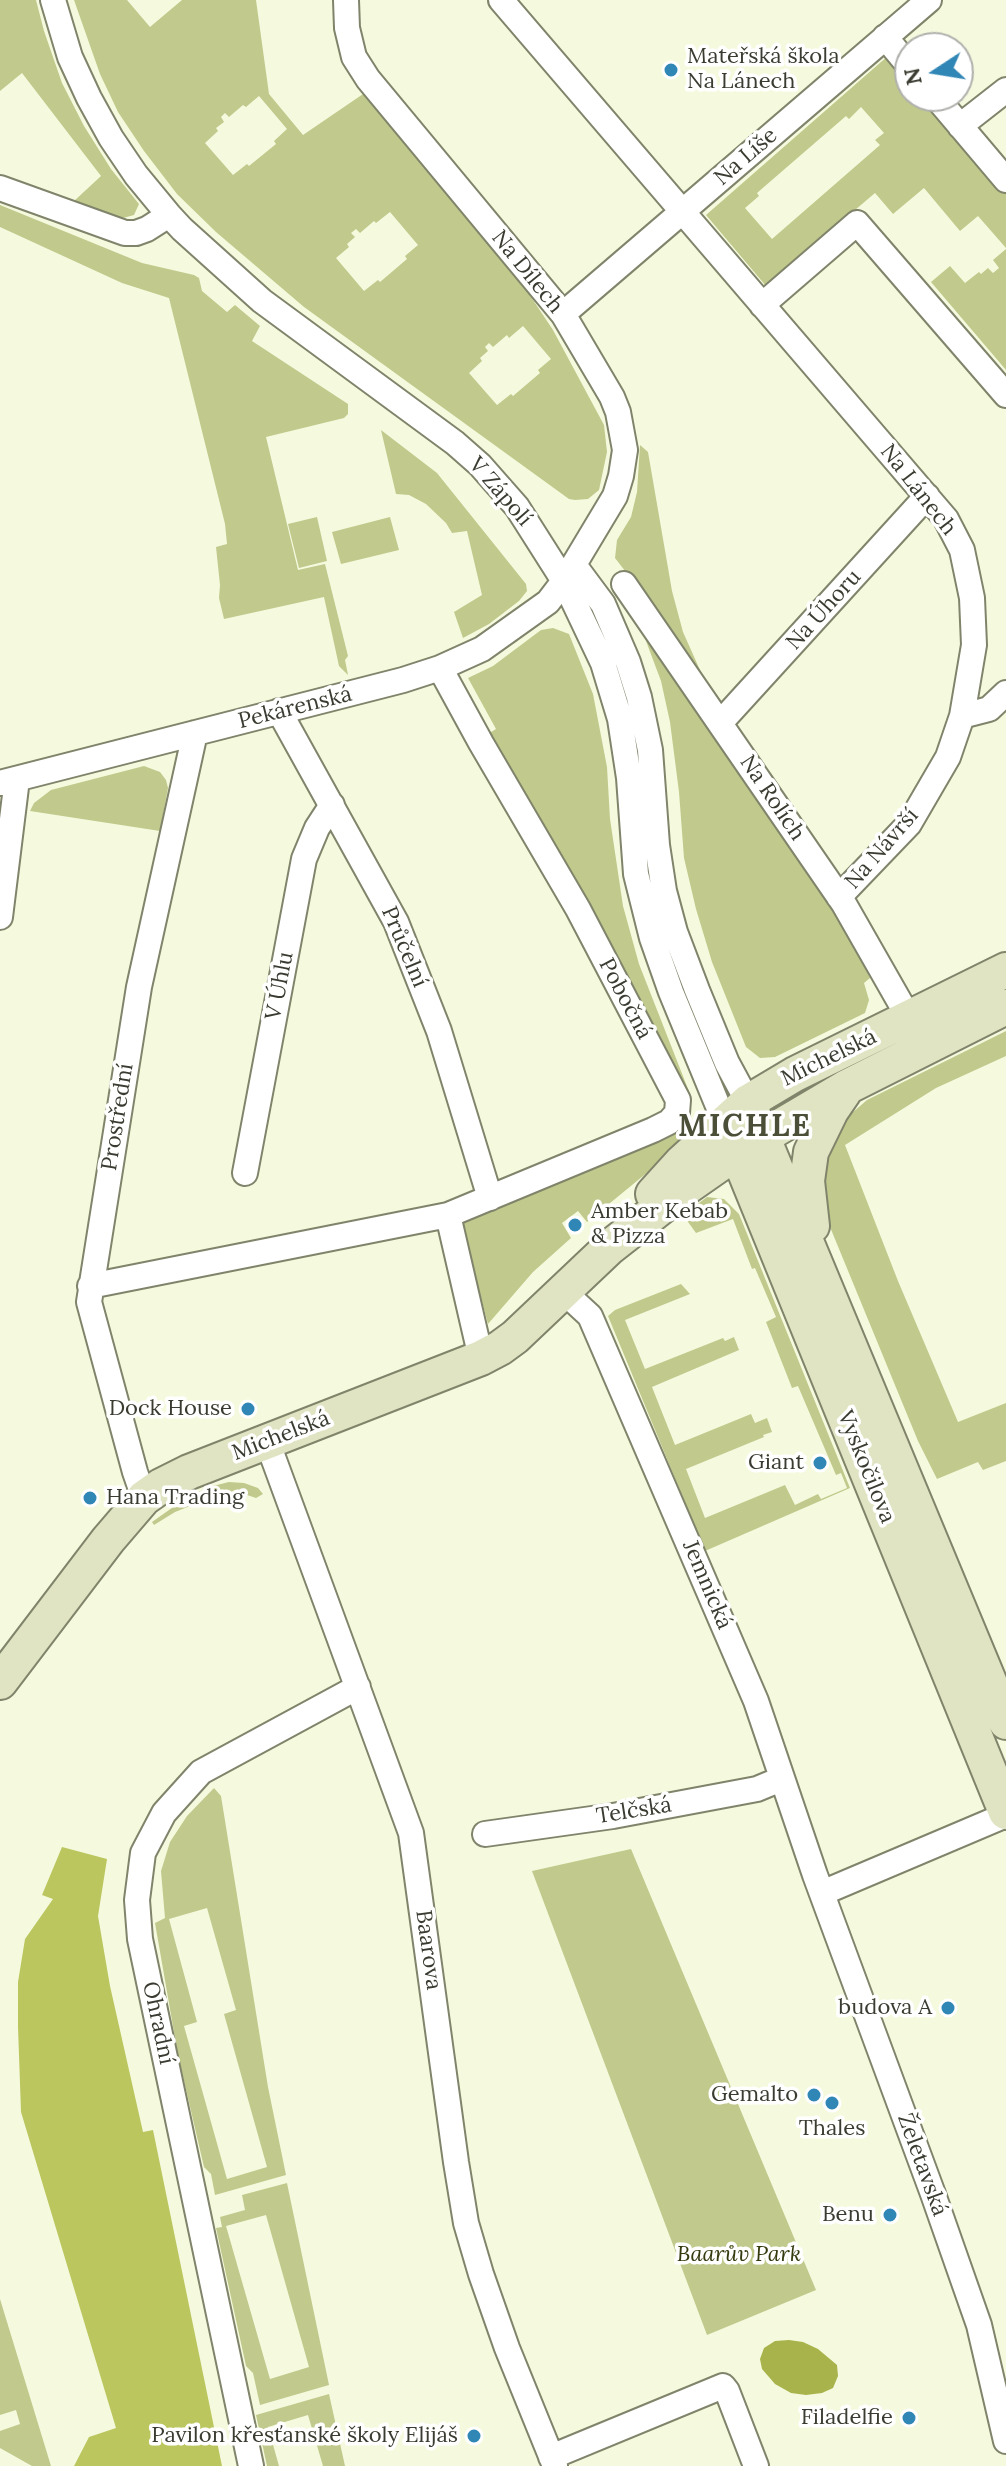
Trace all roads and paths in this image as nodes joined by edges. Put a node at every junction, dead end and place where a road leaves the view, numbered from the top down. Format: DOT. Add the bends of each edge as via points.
graph roads {
  1 [pos="53,0"];
  2 [pos="346,0"];
  3 [pos="501,0"];
  4 [pos="929,0"];
  5 [pos="885,37"];
  6 [pos="894,48"];
  7 [pos="1006,90"];
  8 [pos="948,112"];
  9 [pos="960,126"];
  10 [pos="1006,180"];
  11 [pos="0,188"];
  12 [pos="683,212"];
  13 [pos="169,215"];
  14 [pos="762,305"];
  15 [pos="563,314"];
  16 [pos="1006,395"];
  17 [pos="927,496"];
  18 [pos="569,573"];
  19 [pos="624,584"];
  20 [pos="440,668"];
  21 [pos="1006,693"];
  22 [pos="279,711"];
  23 [pos="962,716"];
  24 [pos="721,722"];
  25 [pos="195,733"];
  26 [pos="8,781"];
  27 [pos="332,805"];
  28 [pos="839,897"];
  29 [pos="0,917"];
  30 [pos="1006,970"];
  31 [pos="1006,1007"];
  32 [pos="909,1018"];
  33 [pos="847,1087"];
  34 [pos="743,1128"];
  35 [pos="245,1173"];
  36 [pos="490,1198"];
  37 [pos="448,1215"];
  38 [pos="820,1274"];
  39 [pos="90,1286"];
  40 [pos="564,1292"];
  41 [pos="481,1358"];
  42 [pos="267,1441"];
  43 [pos="144,1498"];
  44 [pos="0,1682"];
  45 [pos="358,1687"];
  46 [pos="1006,1722"];
  47 [pos="781,1779"];
  48 [pos="1006,1814"];
  49 [pos="485,1834"];
  50 [pos="822,1893"];
  51 [pos="1006,2441"];
  52 [pos="553,2462"];
  53 [pos="251,2466"];
  54 [pos="756,2466"];
  1 -- 13 [label="street, V Zápolí" via="89,98 136,175"];
  2 -- 15 [label="street, Na Dílech" via="354,57 368,79"];
  3 -- 12 [label="street, Na Lánech"];
  4 -- 5 [label="street, Na Líše"];
  5 -- 6 [label="street"];
  5 -- 12 [label="street, Na Líše"];
  7 -- 9 [label="street"];
  8 -- 9 [label="street"];
  9 -- 10 [label="street"];
  11 -- 13 [label="street" via="125,233 147,229"];
  12 -- 14 [label="street, Na Lánech"];
  12 -- 15 [label="street, Na Líše"];
  13 -- 18 [label="street, V Zápolí" via="262,301 480,465"];
  14 -- 16 [label="street" via="857,223"];
  14 -- 17 [label="street, Na Lánech"];
  15 -- 18 [label="street, Na Dílech" via="618,412 625,450 615,496"];
  17 -- 23 [label="street, Na Lánech" via="955,533 972,598 974,645"];
  17 -- 24 [label="street, Na Úhoru"];
  18 -- 20 [label="street, Pekárenská" via="548,602 519,625"];
  18 -- 34 [label="street, V Zápolí" via="603,604 639,697 668,905 727,1063"];
  19 -- 24 [label="street, Na Rolích"];
  20 -- 22 [label="street, Pekárenská"];
  20 -- 36 [label="street, Pobočná" via="578,909 678,1100 669,1122"];
  21 -- 23 [label="street" via="989,709"];
  22 -- 25 [label="street, Pekárenská"];
  22 -- 27 [label="street, Průčelní"];
  23 -- 28 [label="street, Na Návrší" via="948,757 909,824"];
  24 -- 28 [label="street, Na Rolích"];
  25 -- 26 [label="street, Pekárenská"];
  25 -- 39 [label="street, Prostřední" via="139,987"];
  26 -- 29 [label="street"];
  27 -- 35 [label="street, V Úhlu" via="304,859"];
  27 -- 36 [label="street, Průčelní" via="396,922 439,1031"];
  28 -- 32 [label="street, Na Rolích"];
  30 -- 32 [label="main road, Michelská"];
  31 -- 33 [label="main road, Michelská"];
  32 -- 34 [label="main road, Michelská" via="795,1074"];
  33 -- 34 [label="main road, Michelská"];
  33 -- 38 [label="main road, Vyskočilova" via="810,1158 807,1181"];
  34 -- 38 [label="main road, Vyskočilova"];
  34 -- 40 [label="main road, Michelská" via="684,1189 610,1247"];
  34 -- 48 [label="main road, Vyskočilova"];
  36 -- 37 [label="street, Pobočná"];
  37 -- 39 [label="street, Pobočná"];
  37 -- 41 [label="street"];
  38 -- 46 [label="main road, Vyskočilova"];
  39 -- 43 [label="street, Prostřední" via="89,1302"];
  40 -- 41 [label="main road, Michelská" via="515,1337"];
  40 -- 47 [label="street, Jemnická" via="590,1316 756,1701"];
  41 -- 42 [label="main road, Michelská"];
  42 -- 43 [label="main road, Michelská" via="189,1472"];
  42 -- 45 [label="street, Baarova"];
  43 -- 44 [label="main road, Michelská"];
  45 -- 52 [label="street, Baarova" via="411,1833 466,2223 502,2334"];
  45 -- 53 [label="street, Ohradní" via="201,1772 164,1813 143,1853 137,1900 140,1939"];
  47 -- 49 [label="street, Telčská" via="757,1789 642,1811"];
  47 -- 50 [label="street, Jemnická"];
  48 -- 50 [label="street"];
  50 -- 51 [label="street, Želetavská" via="979,2325"];
  52 -- 54 [label="street" via="723,2386"];
}
